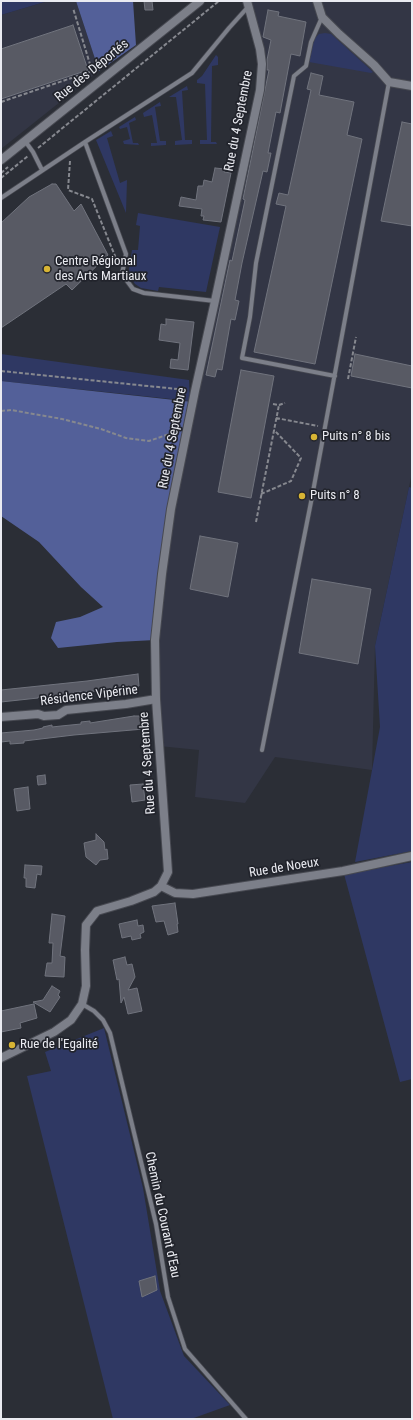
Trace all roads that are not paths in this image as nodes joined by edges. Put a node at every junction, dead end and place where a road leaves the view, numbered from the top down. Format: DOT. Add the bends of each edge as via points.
graph roads {
  1 [pos="200,1"];
  2 [pos="317,1"];
  3 [pos="248,4"];
  4 [pos="322,17"];
  5 [pos="389,82"];
  6 [pos="412,86"];
  7 [pos="25,141"];
  8 [pos="85,142"];
  9 [pos="1,160"];
  10 [pos="42,170"];
  11 [pos="1,198"];
  12 [pos="215,302"];
  13 [pos="335,376"];
  14 [pos="156,699"];
  15 [pos="1,717"];
  16 [pos="262,750"];
  17 [pos="412,856"];
  18 [pos="161,886"];
  19 [pos="82,1004"];
  20 [pos="1,1058"];
  21 [pos="246,1419"];
  1 -- 7 [label="street, Rue des Déportés"];
  2 -- 4 [label="street"];
  3 -- 8 [label="lane" via="192,73"];
  3 -- 12 [label="street, Rue du 4 Septembre" via="260,49 260,90"];
  4 -- 5 [label="street"];
  4 -- 13 [label="lane" via="311,42 306,66 294,76 256,263 242,358"];
  5 -- 6 [label="street"];
  5 -- 13 [label="lane"];
  7 -- 9 [label="street, Rue des Déportés"];
  7 -- 10 [label="lane"];
  8 -- 10 [label="lane"];
  8 -- 12 [label="lane" via="126,254 122,274 133,289 144,293"];
  10 -- 11 [label="lane"];
  12 -- 14 [label="street, Rue du 4 Septembre" via="171,509 155,640"];
  13 -- 16 [label="lane"];
  14 -- 15 [label="street, Résidence Vipérine" via="66,710 58,715"];
  14 -- 18 [label="street, Rue du 4 Septembre" via="168,872"];
  17 -- 18 [label="street, Rue de Noeux" via="343,871 193,894 175,894"];
  18 -- 19 [label="street" via="154,892 131,901 96,910 86,925 86,986"];
  19 -- 20 [label="street" via="71,1020 60,1028"];
  19 -- 21 [label="lane, Chemin du Courant d'Eau" via="103,1020 110,1033 156,1224 168,1297 185,1349"];
}
